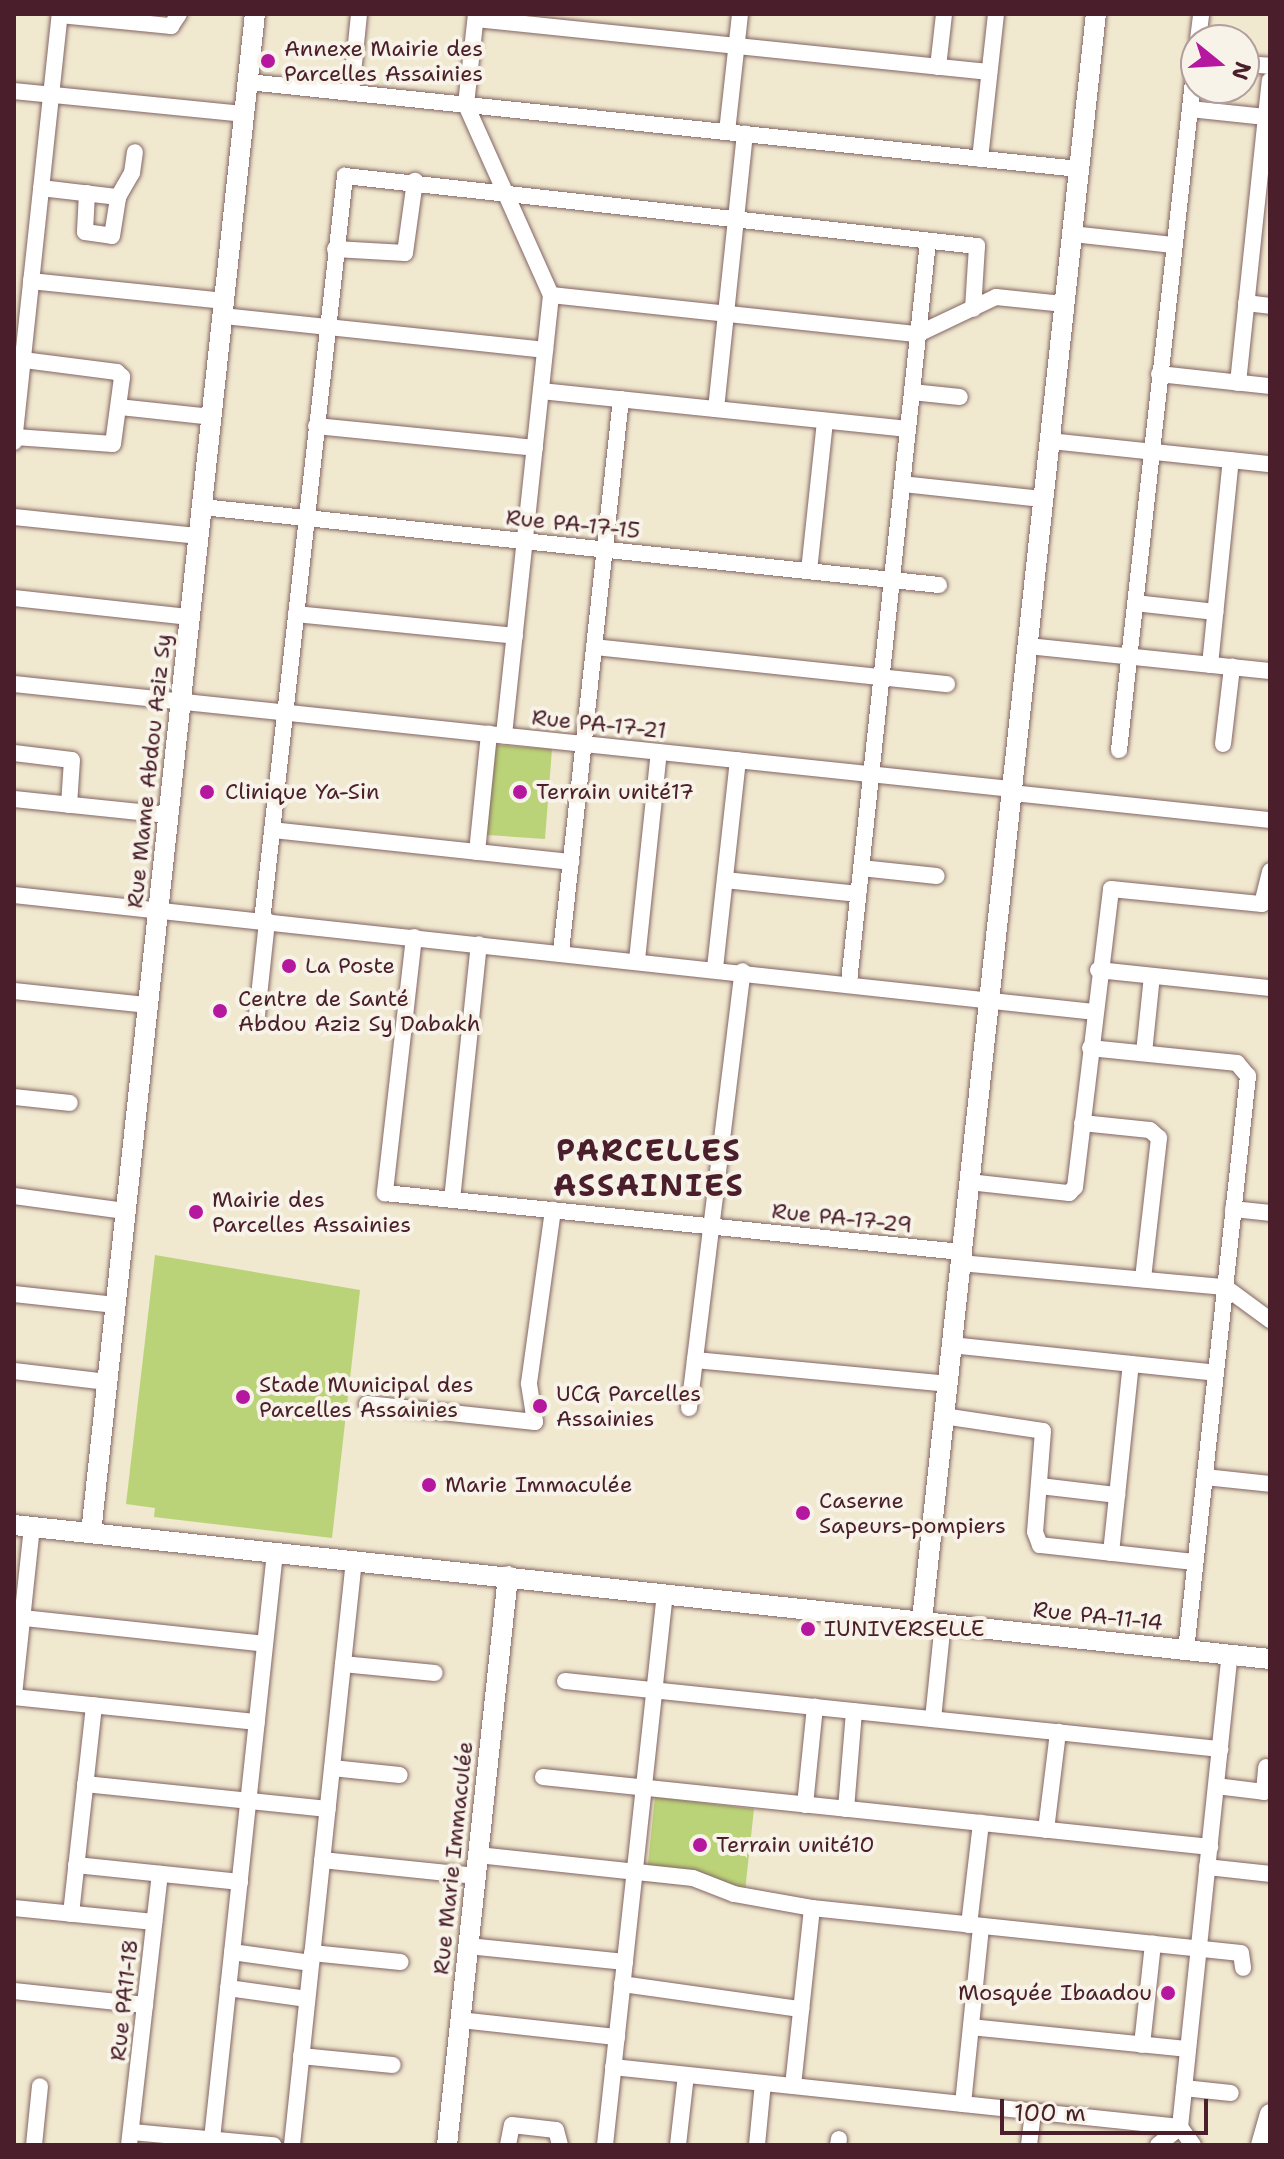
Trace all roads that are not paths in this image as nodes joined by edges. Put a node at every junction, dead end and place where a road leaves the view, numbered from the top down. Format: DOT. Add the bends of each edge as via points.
graph roads {
  1 [pos="60,14"];
  2 [pos="179,14"];
  3 [pos="255,14"];
  4 [pos="359,14"];
  5 [pos="740,14"];
  6 [pos="944,14"];
  7 [pos="996,14"];
  8 [pos="1096,14"];
  9 [pos="476,16"];
  10 [pos="534,19"];
  11 [pos="737,46"];
  12 [pos="938,67"];
  13 [pos="989,72"];
  14 [pos="1270,81"];
  15 [pos="248,82"];
  16 [pos="14,91"];
  17 [pos="351,93"];
  18 [pos="51,95"];
  19 [pos="1191,104"];
  20 [pos="466,105"];
  21 [pos="1190,109"];
  22 [pos="245,114"];
  23 [pos="1266,117"];
  24 [pos="727,132"];
  25 [pos="745,134"];
  26 [pos="1266,145"];
  27 [pos="135,152"];
  28 [pos="980,159"];
  29 [pos="1079,169"];
  30 [pos="415,181"];
  31 [pos="41,188"];
  32 [pos="505,192"];
  33 [pos="87,193"];
  34 [pos="118,197"];
  35 [pos="736,218"];
  36 [pos="1262,227"];
  37 [pos="1072,234"];
  38 [pos="928,241"];
  39 [pos="1174,245"];
  40 [pos="335,249"];
  41 [pos="31,281"];
  42 [pos="551,295"];
  43 [pos="1246,303"];
  44 [pos="1064,304"];
  45 [pos="21,305"];
  46 [pos="1270,306"];
  47 [pos="224,309"];
  48 [pos="973,309"];
  49 [pos="726,313"];
  50 [pos="327,327"];
  51 [pos="918,334"];
  52 [pos="545,350"];
  53 [pos="23,360"];
  54 [pos="1159,374"];
  55 [pos="1238,383"];
  56 [pos="1270,386"];
  57 [pos="541,391"];
  58 [pos="912,392"];
  59 [pos="960,397"];
  60 [pos="621,399"];
  61 [pos="119,407"];
  62 [pos="716,409"];
  63 [pos="212,417"];
  64 [pos="825,421"];
  65 [pos="316,426"];
  66 [pos="908,429"];
  67 [pos="14,440"];
  68 [pos="1050,441"];
  69 [pos="535,448"];
  70 [pos="1151,452"];
  71 [pos="1231,460"];
  72 [pos="1270,464"];
  73 [pos="902,484"];
  74 [pos="1043,499"];
  75 [pos="202,507"];
  76 [pos="14,517"];
  77 [pos="306,518"];
  78 [pos="199,536"];
  79 [pos="525,541"];
  80 [pos="605,550"];
  81 [pos="809,571"];
  82 [pos="892,580"];
  83 [pos="939,585"];
  84 [pos="14,598"];
  85 [pos="1135,603"];
  86 [pos="1215,612"];
  87 [pos="296,614"];
  88 [pos="190,617"];
  89 [pos="515,636"];
  90 [pos="1028,646"];
  91 [pos="594,647"];
  92 [pos="1129,656"];
  93 [pos="1210,665"];
  94 [pos="1232,667"];
  95 [pos="1270,671"];
  96 [pos="881,677"];
  97 [pos="14,684"];
  98 [pos="947,684"];
  99 [pos="181,702"];
  100 [pos="285,713"];
  101 [pos="496,735"];
  102 [pos="584,744"];
  103 [pos="1223,744"];
  104 [pos="1119,750"];
  105 [pos="659,752"];
  106 [pos="14,753"];
  107 [pos="738,760"];
  108 [pos="871,774"];
  109 [pos="1012,791"];
  110 [pos="14,799"];
  111 [pos="69,805"];
  112 [pos="168,815"];
  113 [pos="1270,820"];
  114 [pos="272,830"];
  115 [pos="477,852"];
  116 [pos="571,862"];
  117 [pos="861,868"];
  118 [pos="1270,871"];
  119 [pos="937,876"];
  120 [pos="725,880"];
  121 [pos="858,894"];
  122 [pos="14,895"];
  123 [pos="158,910"];
  124 [pos="265,921"];
  125 [pos="414,937"];
  126 [pos="479,944"];
  127 [pos="561,952"];
  128 [pos="637,960"];
  129 [pos="715,968"];
  130 [pos="1098,970"];
  131 [pos="743,971"];
  132 [pos="1152,976"];
  133 [pos="849,982"];
  134 [pos="1270,988"];
  135 [pos="14,991"];
  136 [pos="990,997"];
  137 [pos="148,1005"];
  138 [pos="1094,1012"];
  139 [pos="257,1015"];
  140 [pos="1090,1048"];
  141 [pos="1144,1053"];
  142 [pos="14,1097"];
  143 [pos="70,1103"];
  144 [pos="1082,1123"];
  145 [pos="969,1182"];
  146 [pos="14,1196"];
  147 [pos="452,1200"];
  148 [pos="1233,1209"];
  149 [pos="553,1210"];
  150 [pos="125,1211"];
  151 [pos="1270,1213"];
  152 [pos="712,1226"];
  153 [pos="960,1258"];
  154 [pos="1143,1279"];
  155 [pos="1225,1287"];
  156 [pos="14,1294"];
  157 [pos="115,1305"];
  158 [pos="1270,1320"];
  159 [pos="951,1345"];
  160 [pos="695,1360"];
  161 [pos="1131,1364"];
  162 [pos="14,1371"];
  163 [pos="1216,1373"];
  164 [pos="107,1382"];
  165 [pos="947,1384"];
  166 [pos="367,1404"];
  167 [pos="689,1408"];
  168 [pos="943,1416"];
  169 [pos="1205,1477"];
  170 [pos="1270,1484"];
  171 [pos="1040,1486"];
  172 [pos="1117,1495"];
  173 [pos="23,1526"];
  174 [pos="91,1533"];
  175 [pos="275,1552"];
  176 [pos="1111,1553"];
  177 [pos="354,1560"];
  178 [pos="1195,1562"];
  179 [pos="508,1576"];
  180 [pos="665,1593"];
  181 [pos="18,1618"];
  182 [pos="922,1620"];
  183 [pos="943,1623"];
  184 [pos="265,1644"];
  185 [pos="1186,1650"];
  186 [pos="1230,1655"];
  187 [pos="1270,1659"];
  188 [pos="343,1664"];
  189 [pos="435,1673"];
  190 [pos="565,1681"];
  191 [pos="654,1690"];
  192 [pos="14,1696"];
  193 [pos="94,1705"];
  194 [pos="815,1707"];
  195 [pos="854,1711"];
  196 [pos="933,1719"];
  197 [pos="257,1722"];
  198 [pos="1058,1732"];
  199 [pos="1220,1749"];
  200 [pos="1266,1767"];
  201 [pos="332,1768"];
  202 [pos="400,1775"];
  203 [pos="543,1777"];
  204 [pos="85,1784"];
  205 [pos="1216,1786"];
  206 [pos="644,1788"];
  207 [pos="249,1801"];
  208 [pos="805,1805"];
  209 [pos="328,1809"];
  210 [pos="846,1809"];
  211 [pos="981,1823"];
  212 [pos="1046,1830"];
  213 [pos="1210,1847"];
  214 [pos="478,1855"];
  215 [pos="322,1860"];
  216 [pos="76,1865"];
  217 [pos="1207,1867"];
  218 [pos="635,1870"];
  219 [pos="160,1874"];
  220 [pos="1270,1874"];
  221 [pos="476,1876"];
  222 [pos="240,1882"];
  223 [pos="14,1908"];
  224 [pos="812,1908"];
  225 [pos="71,1914"];
  226 [pos="154,1922"];
  227 [pos="975,1926"];
  228 [pos="1153,1944"];
  229 [pos="468,1946"];
  230 [pos="1199,1949"];
  231 [pos="232,1952"];
  232 [pos="312,1958"];
  233 [pos="401,1962"];
  234 [pos="625,1962"];
  235 [pos="1243,1968"];
  236 [pos="622,1984"];
  237 [pos="228,1988"];
  238 [pos="14,1991"];
  239 [pos="307,1999"];
  240 [pos="145,2005"];
  241 [pos="801,2009"];
  242 [pos="460,2020"];
  243 [pos="971,2027"];
  244 [pos="617,2037"];
  245 [pos="1142,2045"];
  246 [pos="1188,2049"];
  247 [pos="301,2056"];
  248 [pos="393,2065"];
  249 [pos="613,2067"];
  250 [pos="686,2075"];
  251 [pos="763,2083"];
  252 [pos="40,2086"];
  253 [pos="793,2086"];
  254 [pos="1184,2088"];
  255 [pos="1231,2093"];
  256 [pos="963,2104"];
  257 [pos="1033,2111"];
  258 [pos="1270,2114"];
  259 [pos="1180,2127"];
  260 [pos="131,2138"];
  261 [pos="214,2142"];
  262 [pos="34,2145"];
  263 [pos="273,2145"];
  264 [pos="292,2145"];
  265 [pos="447,2145"];
  266 [pos="508,2145"];
  267 [pos="560,2145"];
  268 [pos="605,2145"];
  269 [pos="678,2145"];
  270 [pos="757,2145"];
  271 [pos="1029,2145"];
  272 [pos="1158,2145"];
  273 [pos="1193,2145"];
  274 [pos="1261,2145"];
  1 -- 2 [label="street" via="171,26"];
  1 -- 18 [label="street"];
  3 -- 15 [label="street, Rue Mame Abdou Aziz Sy"];
  4 -- 17 [label="street"];
  5 -- 11 [label="street"];
  6 -- 12 [label="street"];
  7 -- 13 [label="street"];
  8 -- 29 [label="street"];
  9 -- 10 [label="street"];
  9 -- 20 [label="street"];
  10 -- 11 [label="street"];
  11 -- 12 [label="street"];
  11 -- 24 [label="street"];
  12 -- 13 [label="street"];
  13 -- 28 [label="street"];
  14 -- 23 [label="street"];
  15 -- 17 [label="street"];
  15 -- 22 [label="street, Rue Mame Abdou Aziz Sy"];
  16 -- 18 [label="street"];
  17 -- 20 [label="street"];
  18 -- 22 [label="street"];
  18 -- 31 [label="street"];
  19 -- 21 [label="street"];
  20 -- 24 [label="street"];
  20 -- 32 [label="street"];
  21 -- 23 [label="street"];
  21 -- 39 [label="street"];
  22 -- 47 [label="street, Rue Mame Abdou Aziz Sy"];
  23 -- 26 [label="street"];
  24 -- 25 [label="street"];
  25 -- 28 [label="street"];
  25 -- 35 [label="street"];
  26 -- 36 [label="street"];
  27 -- 34 [label="street" via="132,173"];
  28 -- 29 [label="street"];
  29 -- 37 [label="street"];
  30 -- 32 [label="street"];
  30 -- 40 [label="street" via="405,253"];
  30 -- 40 [label="street" via="345,176"];
  31 -- 33 [label="street"];
  31 -- 41 [label="street"];
  32 -- 35 [label="street"];
  32 -- 42 [label="street"];
  33 -- 34 [label="street"];
  33 -- 34 [label="street" via="89,235 112,236"];
  35 -- 38 [label="street"];
  35 -- 49 [label="street"];
  36 -- 43 [label="street"];
  37 -- 39 [label="street"];
  37 -- 44 [label="street"];
  38 -- 48 [label="street" via="977,246"];
  38 -- 51 [label="street"];
  39 -- 54 [label="street"];
  40 -- 50 [label="street"];
  41 -- 45 [label="street"];
  41 -- 47 [label="street"];
  42 -- 49 [label="street"];
  42 -- 52 [label="street"];
  43 -- 46 [label="street"];
  43 -- 55 [label="street"];
  44 -- 48 [label="street" via="1006,296"];
  44 -- 68 [label="street"];
  45 -- 53 [label="street"];
  47 -- 50 [label="street"];
  47 -- 63 [label="street, Rue Mame Abdou Aziz Sy"];
  48 -- 51 [label="street"];
  49 -- 51 [label="street"];
  49 -- 62 [label="street"];
  50 -- 52 [label="street"];
  50 -- 65 [label="street"];
  51 -- 58 [label="street"];
  52 -- 57 [label="street"];
  53 -- 61 [label="street" via="117,372 122,377"];
  53 -- 67 [label="street"];
  54 -- 55 [label="street"];
  54 -- 70 [label="street"];
  55 -- 56 [label="street"];
  57 -- 60 [label="street"];
  57 -- 69 [label="street"];
  58 -- 59 [label="street"];
  58 -- 66 [label="street"];
  60 -- 62 [label="street"];
  60 -- 80 [label="street"];
  61 -- 63 [label="street"];
  61 -- 67 [label="street" via="115,440 109,445"];
  62 -- 64 [label="street"];
  63 -- 75 [label="street, Rue Mame Abdou Aziz Sy"];
  64 -- 66 [label="street"];
  64 -- 81 [label="street"];
  65 -- 69 [label="street"];
  65 -- 77 [label="street"];
  66 -- 73 [label="street"];
  68 -- 70 [label="street"];
  68 -- 74 [label="street"];
  69 -- 79 [label="street"];
  70 -- 71 [label="street"];
  70 -- 85 [label="street"];
  71 -- 72 [label="street"];
  71 -- 86 [label="street"];
  73 -- 74 [label="street"];
  73 -- 82 [label="street"];
  74 -- 90 [label="street"];
  75 -- 77 [label="street, Rue PA-17-15"];
  75 -- 78 [label="street, Rue Mame Abdou Aziz Sy"];
  76 -- 78 [label="street"];
  77 -- 79 [label="street, Rue PA-17-15"];
  77 -- 87 [label="street"];
  78 -- 88 [label="street, Rue Mame Abdou Aziz Sy"];
  79 -- 80 [label="street, Rue PA-17-15"];
  79 -- 89 [label="street"];
  80 -- 81 [label="street, Rue PA-17-15"];
  80 -- 91 [label="street"];
  81 -- 82 [label="street, Rue PA-17-15"];
  82 -- 83 [label="street, Rue PA-17-15"];
  82 -- 96 [label="street"];
  84 -- 88 [label="street"];
  85 -- 86 [label="street"];
  85 -- 92 [label="street"];
  86 -- 93 [label="street"];
  87 -- 89 [label="street"];
  87 -- 100 [label="street"];
  88 -- 99 [label="street, Rue Mame Abdou Aziz Sy"];
  89 -- 101 [label="street"];
  90 -- 92 [label="street"];
  90 -- 109 [label="street"];
  91 -- 96 [label="street"];
  91 -- 102 [label="street"];
  92 -- 93 [label="street"];
  92 -- 104 [label="street"];
  93 -- 94 [label="street"];
  94 -- 95 [label="street"];
  94 -- 103 [label="street"];
  96 -- 98 [label="street"];
  96 -- 108 [label="street"];
  97 -- 99 [label="street, Rue PA-17-21"];
  99 -- 100 [label="street, Rue PA-17-21"];
  99 -- 112 [label="street, Rue Mame Abdou Aziz Sy"];
  100 -- 101 [label="street, Rue PA-17-21"];
  100 -- 114 [label="street"];
  101 -- 102 [label="street, Rue PA-17-21"];
  101 -- 115 [label="street"];
  102 -- 105 [label="street, Rue PA-17-21"];
  102 -- 116 [label="street"];
  105 -- 107 [label="street, Rue PA-17-21"];
  105 -- 128 [label="street"];
  106 -- 111 [label="street" via="72,760"];
  107 -- 108 [label="street, Rue PA-17-21"];
  107 -- 120 [label="street"];
  108 -- 109 [label="street, Rue PA-17-21"];
  108 -- 117 [label="street"];
  109 -- 113 [label="street, Rue PA-17-21"];
  109 -- 136 [label="street"];
  110 -- 111 [label="street"];
  111 -- 112 [label="street"];
  112 -- 123 [label="street, Rue Mame Abdou Aziz Sy"];
  114 -- 115 [label="street"];
  114 -- 124 [label="street"];
  115 -- 116 [label="street"];
  116 -- 127 [label="street"];
  117 -- 119 [label="street"];
  117 -- 121 [label="street"];
  118 -- 130 [label="street" via="1262,904 1111,889"];
  120 -- 121 [label="street"];
  120 -- 129 [label="street"];
  121 -- 133 [label="street"];
  122 -- 123 [label="street"];
  123 -- 124 [label="street"];
  123 -- 137 [label="street, Rue Mame Abdou Aziz Sy"];
  124 -- 125 [label="street"];
  124 -- 139 [label="street"];
  125 -- 126 [label="street"];
  125 -- 147 [label="street, Rue PA-17-29" via="385,1193"];
  126 -- 127 [label="street"];
  126 -- 147 [label="street"];
  127 -- 128 [label="street"];
  128 -- 129 [label="street"];
  129 -- 131 [label="street"];
  130 -- 132 [label="street"];
  130 -- 138 [label="street"];
  131 -- 133 [label="street"];
  131 -- 152 [label="street"];
  132 -- 134 [label="street"];
  132 -- 141 [label="street"];
  133 -- 136 [label="street"];
  135 -- 137 [label="street"];
  136 -- 138 [label="street"];
  136 -- 145 [label="street"];
  137 -- 150 [label="street, Rue Mame Abdou Aziz Sy"];
  138 -- 140 [label="street"];
  140 -- 141 [label="street"];
  140 -- 144 [label="street"];
  141 -- 148 [label="street" via="1237,1063 1248,1076"];
  142 -- 143 [label="street"];
  144 -- 145 [label="street" via="1075,1187 1069,1193"];
  144 -- 154 [label="street" via="1150,1130 1159,1138"];
  145 -- 153 [label="street"];
  146 -- 150 [label="street"];
  147 -- 149 [label="street, Rue PA-17-29"];
  148 -- 151 [label="street"];
  148 -- 155 [label="street"];
  149 -- 152 [label="street, Rue PA-17-29"];
  149 -- 166 [label="street" via="529,1383 535,1422"];
  150 -- 157 [label="street, Rue Mame Abdou Aziz Sy"];
  152 -- 153 [label="street, Rue PA-17-29"];
  152 -- 160 [label="street"];
  153 -- 154 [label="street, Rue PA-17-29"];
  153 -- 159 [label="street"];
  154 -- 155 [label="street, Rue PA-17-29"];
  155 -- 158 [label="street"];
  155 -- 163 [label="street"];
  156 -- 157 [label="street"];
  157 -- 164 [label="street, Rue Mame Abdou Aziz Sy"];
  159 -- 161 [label="street"];
  159 -- 165 [label="street"];
  160 -- 165 [label="street"];
  160 -- 167 [label="street"];
  161 -- 163 [label="street"];
  161 -- 172 [label="street"];
  162 -- 164 [label="street"];
  163 -- 169 [label="street"];
  164 -- 174 [label="street, Rue Mame Abdou Aziz Sy"];
  165 -- 168 [label="street"];
  168 -- 171 [label="street" via="1043,1431"];
  168 -- 182 [label="street"];
  169 -- 170 [label="street"];
  169 -- 178 [label="street"];
  171 -- 172 [label="street"];
  171 -- 176 [label="street" via="1035,1532 1040,1545"];
  172 -- 176 [label="street"];
  173 -- 174 [label="street, Rue PA-11-14"];
  173 -- 181 [label="street"];
  174 -- 175 [label="street, Rue PA-11-14"];
  175 -- 177 [label="street, Rue PA-11-14"];
  175 -- 184 [label="street"];
  176 -- 178 [label="street"];
  177 -- 179 [label="street, Rue PA-11-14"];
  177 -- 188 [label="street"];
  178 -- 185 [label="street"];
  179 -- 180 [label="street, Rue PA-11-14"];
  179 -- 214 [label="street, Rue Marie Immaculée"];
  180 -- 182 [label="street, Rue PA-11-14"];
  180 -- 191 [label="street"];
  181 -- 184 [label="street"];
  181 -- 192 [label="street"];
  182 -- 183 [label="street, Rue PA-11-14"];
  183 -- 185 [label="street, Rue PA-11-14"];
  183 -- 196 [label="street"];
  184 -- 197 [label="street"];
  185 -- 186 [label="street, Rue PA-11-14"];
  186 -- 187 [label="street, Rue PA-11-14"];
  186 -- 199 [label="street"];
  188 -- 189 [label="street"];
  188 -- 201 [label="street"];
  190 -- 191 [label="street"];
  191 -- 194 [label="street"];
  191 -- 206 [label="street"];
  192 -- 193 [label="street"];
  193 -- 197 [label="street"];
  193 -- 204 [label="street"];
  194 -- 195 [label="street"];
  194 -- 208 [label="street"];
  195 -- 196 [label="street"];
  195 -- 210 [label="street"];
  196 -- 198 [label="street"];
  197 -- 207 [label="street"];
  198 -- 199 [label="street"];
  198 -- 212 [label="street"];
  199 -- 205 [label="street"];
  200 -- 205 [label="street" via="1264,1792"];
  201 -- 202 [label="street"];
  201 -- 209 [label="street"];
  203 -- 206 [label="street"];
  204 -- 207 [label="street"];
  204 -- 216 [label="street"];
  205 -- 213 [label="street"];
  206 -- 208 [label="street"];
  206 -- 218 [label="street"];
  207 -- 209 [label="street"];
  207 -- 222 [label="street"];
  208 -- 210 [label="street"];
  209 -- 215 [label="street"];
  210 -- 211 [label="street"];
  211 -- 212 [label="street"];
  211 -- 227 [label="street"];
  212 -- 213 [label="street"];
  213 -- 217 [label="street"];
  214 -- 218 [label="street"];
  214 -- 221 [label="street, Rue Marie Immaculée"];
  215 -- 221 [label="street"];
  215 -- 232 [label="street"];
  216 -- 219 [label="street"];
  216 -- 225 [label="street"];
  217 -- 220 [label="street"];
  217 -- 230 [label="street"];
  218 -- 224 [label="street" via="693,1878 746,1897"];
  218 -- 234 [label="street"];
  219 -- 222 [label="street"];
  219 -- 226 [label="street, Rue PA11-18"];
  221 -- 229 [label="street, Rue Marie Immaculée"];
  222 -- 231 [label="street"];
  223 -- 225 [label="street"];
  224 -- 227 [label="street"];
  224 -- 241 [label="street"];
  225 -- 226 [label="street"];
  226 -- 240 [label="street, Rue PA11-18"];
  227 -- 228 [label="street"];
  227 -- 243 [label="street"];
  228 -- 230 [label="street"];
  228 -- 245 [label="street"];
  229 -- 234 [label="street"];
  229 -- 242 [label="street, Rue Marie Immaculée"];
  230 -- 235 [label="street" via="1241,1953"];
  230 -- 246 [label="street"];
  231 -- 232 [label="street"];
  231 -- 237 [label="street"];
  232 -- 233 [label="street"];
  232 -- 239 [label="street"];
  234 -- 236 [label="street"];
  236 -- 241 [label="street"];
  236 -- 244 [label="street"];
  237 -- 239 [label="street"];
  237 -- 261 [label="street"];
  238 -- 240 [label="street"];
  239 -- 247 [label="street"];
  240 -- 260 [label="street, Rue PA11-18"];
  241 -- 253 [label="street"];
  242 -- 244 [label="street"];
  242 -- 265 [label="street, Rue Marie Immaculée"];
  243 -- 245 [label="street"];
  243 -- 256 [label="street"];
  244 -- 249 [label="street"];
  245 -- 246 [label="street"];
  246 -- 254 [label="street"];
  247 -- 248 [label="street"];
  247 -- 264 [label="street"];
  249 -- 250 [label="street"];
  249 -- 268 [label="street"];
  250 -- 251 [label="street"];
  250 -- 269 [label="street"];
  251 -- 253 [label="street"];
  251 -- 270 [label="street"];
  252 -- 262 [label="street"];
  253 -- 256 [label="street"];
  254 -- 255 [label="street"];
  254 -- 259 [label="street"];
  256 -- 257 [label="street"];
  257 -- 259 [label="street"];
  257 -- 271 [label="street"];
  258 -- 274 [label="street"];
  259 -- 272 [label="street"];
  259 -- 273 [label="street"];
  260 -- 261 [label="street"];
  261 -- 263 [label="street"];
  266 -- 267 [label="street" via="512,2125 556,2130"];
}
